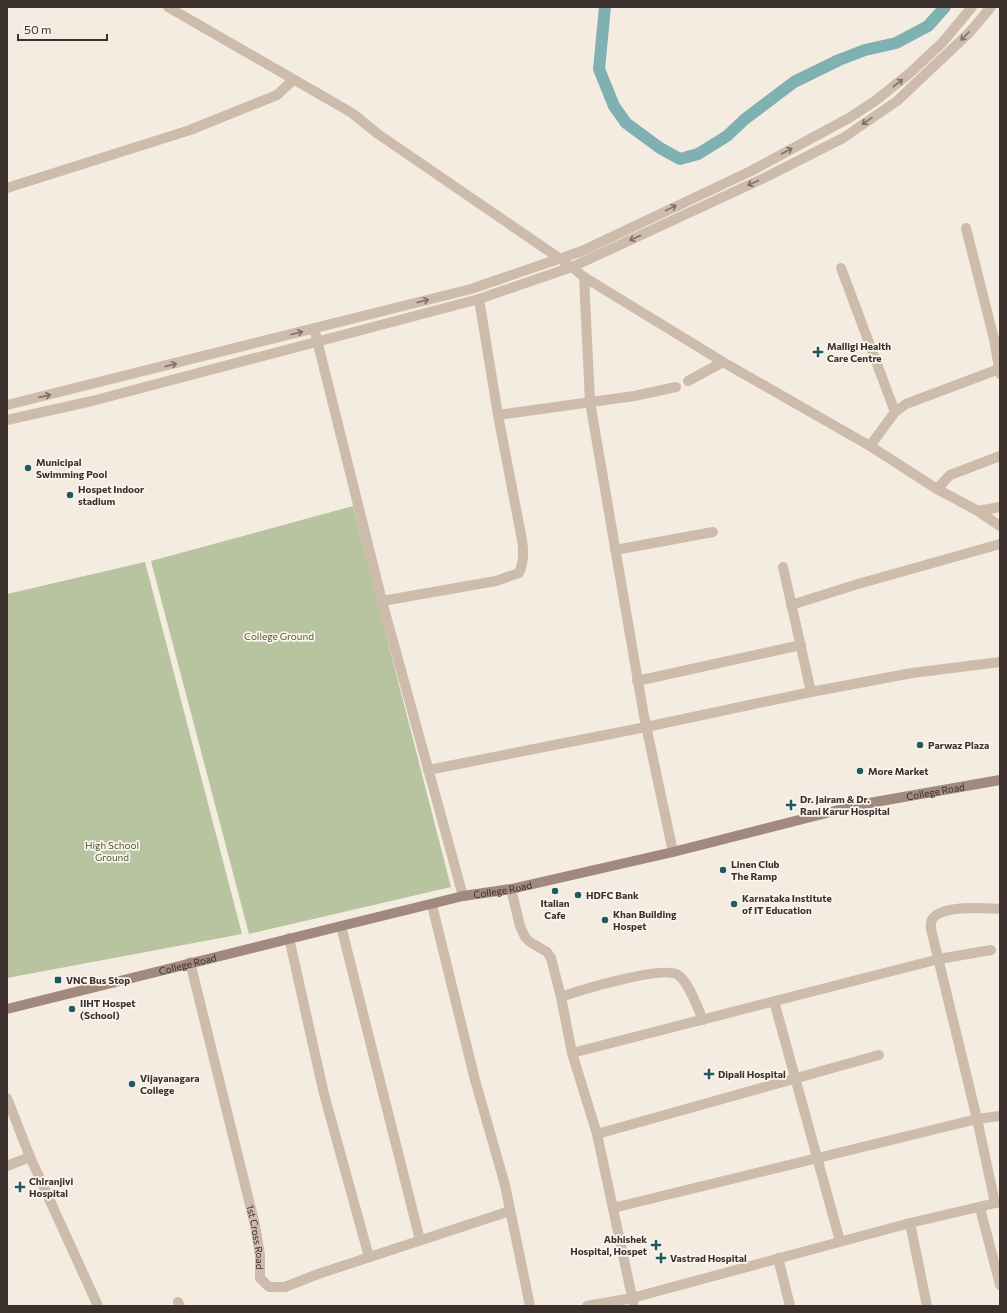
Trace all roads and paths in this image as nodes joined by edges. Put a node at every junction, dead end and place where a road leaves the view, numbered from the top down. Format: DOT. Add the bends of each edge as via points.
graph roads {
  1 [pos="168,7"];
  2 [pos="972,7"];
  3 [pos="991,7"];
  4 [pos="293,80"];
  5 [pos="7,188"];
  6 [pos="966,228"];
  7 [pos="558,258"];
  8 [pos="572,267"];
  9 [pos="840,268"];
  10 [pos="584,277"];
  11 [pos="479,299"];
  12 [pos="314,328"];
  13 [pos="317,341"];
  14 [pos="723,362"];
  15 [pos="1000,372"];
  16 [pos="688,380"];
  17 [pos="676,387"];
  18 [pos="590,402"];
  19 [pos="7,405"];
  20 [pos="895,412"];
  21 [pos="498,415"];
  22 [pos="7,420"];
  23 [pos="870,446"];
  24 [pos="1000,456"];
  25 [pos="937,489"];
  26 [pos="1000,507"];
  27 [pos="978,511"];
  28 [pos="1000,526"];
  29 [pos="713,532"];
  30 [pos="1000,544"];
  31 [pos="615,550"];
  32 [pos="783,567"];
  33 [pos="382,601"];
  34 [pos="791,605"];
  35 [pos="800,645"];
  36 [pos="1000,662"];
  37 [pos="637,681"];
  38 [pos="811,692"];
  39 [pos="646,727"];
  40 [pos="428,770"];
  41 [pos="1000,780"];
  42 [pos="673,852"];
  43 [pos="511,889"];
  44 [pos="463,896"];
  45 [pos="432,905"];
  46 [pos="1000,909"];
  47 [pos="341,926"];
  48 [pos="289,938"];
  49 [pos="991,950"];
  50 [pos="939,959"];
  51 [pos="190,962"];
  52 [pos="561,997"];
  53 [pos="774,1001"];
  54 [pos="7,1010"];
  55 [pos="704,1020"];
  56 [pos="572,1053"];
  57 [pos="879,1055"];
  58 [pos="794,1077"];
  59 [pos="7,1098"];
  60 [pos="1000,1116"];
  61 [pos="977,1119"];
  62 [pos="597,1134"];
  63 [pos="30,1156"];
  64 [pos="818,1159"];
  65 [pos="7,1166"];
  66 [pos="998,1202"];
  67 [pos="613,1208"];
  68 [pos="980,1208"];
  69 [pos="510,1211"];
  70 [pos="910,1223"];
  71 [pos="420,1240"];
  72 [pos="840,1241"];
  73 [pos="369,1257"];
  74 [pos="778,1258"];
  75 [pos="1000,1285"];
  76 [pos="633,1302"];
  77 [pos="98,1306"];
  78 [pos="530,1306"];
  79 [pos="586,1306"];
  80 [pos="790,1306"];
  81 [pos="927,1306"];
  1 -- 4 [label="street"];
  7 -- 2 [label="street, one-way" via="582,251 627,231 849,118 910,73 942,43"];
  3 -- 8 [label="street, one-way" via="969,33 897,101 843,138 764,178"];
  4 -- 5 [label="street" via="277,95 190,130"];
  4 -- 7 [label="street" via="352,113 415,160"];
  6 -- 15 [label="street"];
  7 -- 8 [label="street"];
  12 -- 7 [label="street, one-way" via="471,289"];
  8 -- 10 [label="street"];
  8 -- 11 [label="street"];
  9 -- 20 [label="street"];
  10 -- 14 [label="street"];
  10 -- 18 [label="street"];
  11 -- 13 [label="street"];
  11 -- 21 [label="street"];
  12 -- 13 [label="street"];
  19 -- 12 [label="street, one-way"];
  13 -- 22 [label="street" via="92,401"];
  13 -- 33 [label="street"];
  14 -- 16 [label="street"];
  14 -- 23 [label="street"];
  15 -- 20 [label="street" via="913,400"];
  17 -- 18 [label="street"];
  18 -- 21 [label="street"];
  18 -- 31 [label="street"];
  20 -- 23 [label="street"];
  21 -- 33 [label="street" via="522,540 523,559 519,573 496,581"];
  23 -- 25 [label="street"];
  24 -- 25 [label="street" via="950,476"];
  25 -- 27 [label="street"];
  26 -- 27 [label="street"];
  27 -- 28 [label="street"];
  29 -- 31 [label="street"];
  30 -- 34 [label="street"];
  31 -- 37 [label="street"];
  32 -- 34 [label="street"];
  33 -- 40 [label="street"];
  34 -- 35 [label="street"];
  35 -- 37 [label="street"];
  35 -- 38 [label="street"];
  36 -- 38 [label="street" via="912,673"];
  37 -- 39 [label="street"];
  38 -- 39 [label="street"];
  39 -- 40 [label="street"];
  39 -- 42 [label="street"];
  40 -- 44 [label="street"];
  41 -- 42 [label="main road, College Road" via="858,805"];
  42 -- 43 [label="main road, College Road"];
  43 -- 44 [label="main road, College Road"];
  43 -- 52 [label="street" via="522,931 530,942 543,948 551,958"];
  44 -- 45 [label="main road, College Road"];
  45 -- 47 [label="main road, College Road"];
  45 -- 69 [label="street"];
  46 -- 50 [label="street" via="966,908 934,917 931,929"];
  47 -- 48 [label="main road, College Road"];
  47 -- 71 [label="street"];
  48 -- 51 [label="main road, College Road"];
  48 -- 73 [label="street" via="324,1094"];
  49 -- 50 [label="street"];
  50 -- 53 [label="street"];
  50 -- 61 [label="street"];
  51 -- 54 [label="main road, College Road"];
  51 -- 73 [label="street, 1st Cross Road" via="254,1225 260,1255 260,1278 269,1287 285,1287"];
  52 -- 55 [label="street" via="592,986 673,972 680,976 686,985"];
  52 -- 56 [label="street"];
  53 -- 55 [label="street"];
  53 -- 58 [label="street"];
  55 -- 56 [label="street"];
  56 -- 62 [label="street"];
  57 -- 58 [label="street"];
  58 -- 62 [label="street"];
  58 -- 64 [label="street"];
  59 -- 63 [label="street"];
  60 -- 61 [label="street"];
  61 -- 64 [label="street"];
  61 -- 66 [label="street"];
  62 -- 67 [label="street"];
  63 -- 65 [label="street"];
  63 -- 77 [label="street"];
  64 -- 67 [label="street"];
  64 -- 72 [label="street"];
  66 -- 68 [label="street"];
  67 -- 76 [label="street"];
  68 -- 70 [label="street"];
  68 -- 75 [label="street"];
  69 -- 71 [label="street, 1st Cross Road"];
  69 -- 78 [label="street"];
  70 -- 72 [label="street"];
  70 -- 81 [label="street"];
  71 -- 73 [label="street, 1st Cross Road"];
  72 -- 74 [label="street"];
  74 -- 76 [label="street"];
  74 -- 80 [label="street"];
  76 -- 79 [label="street"];
}
